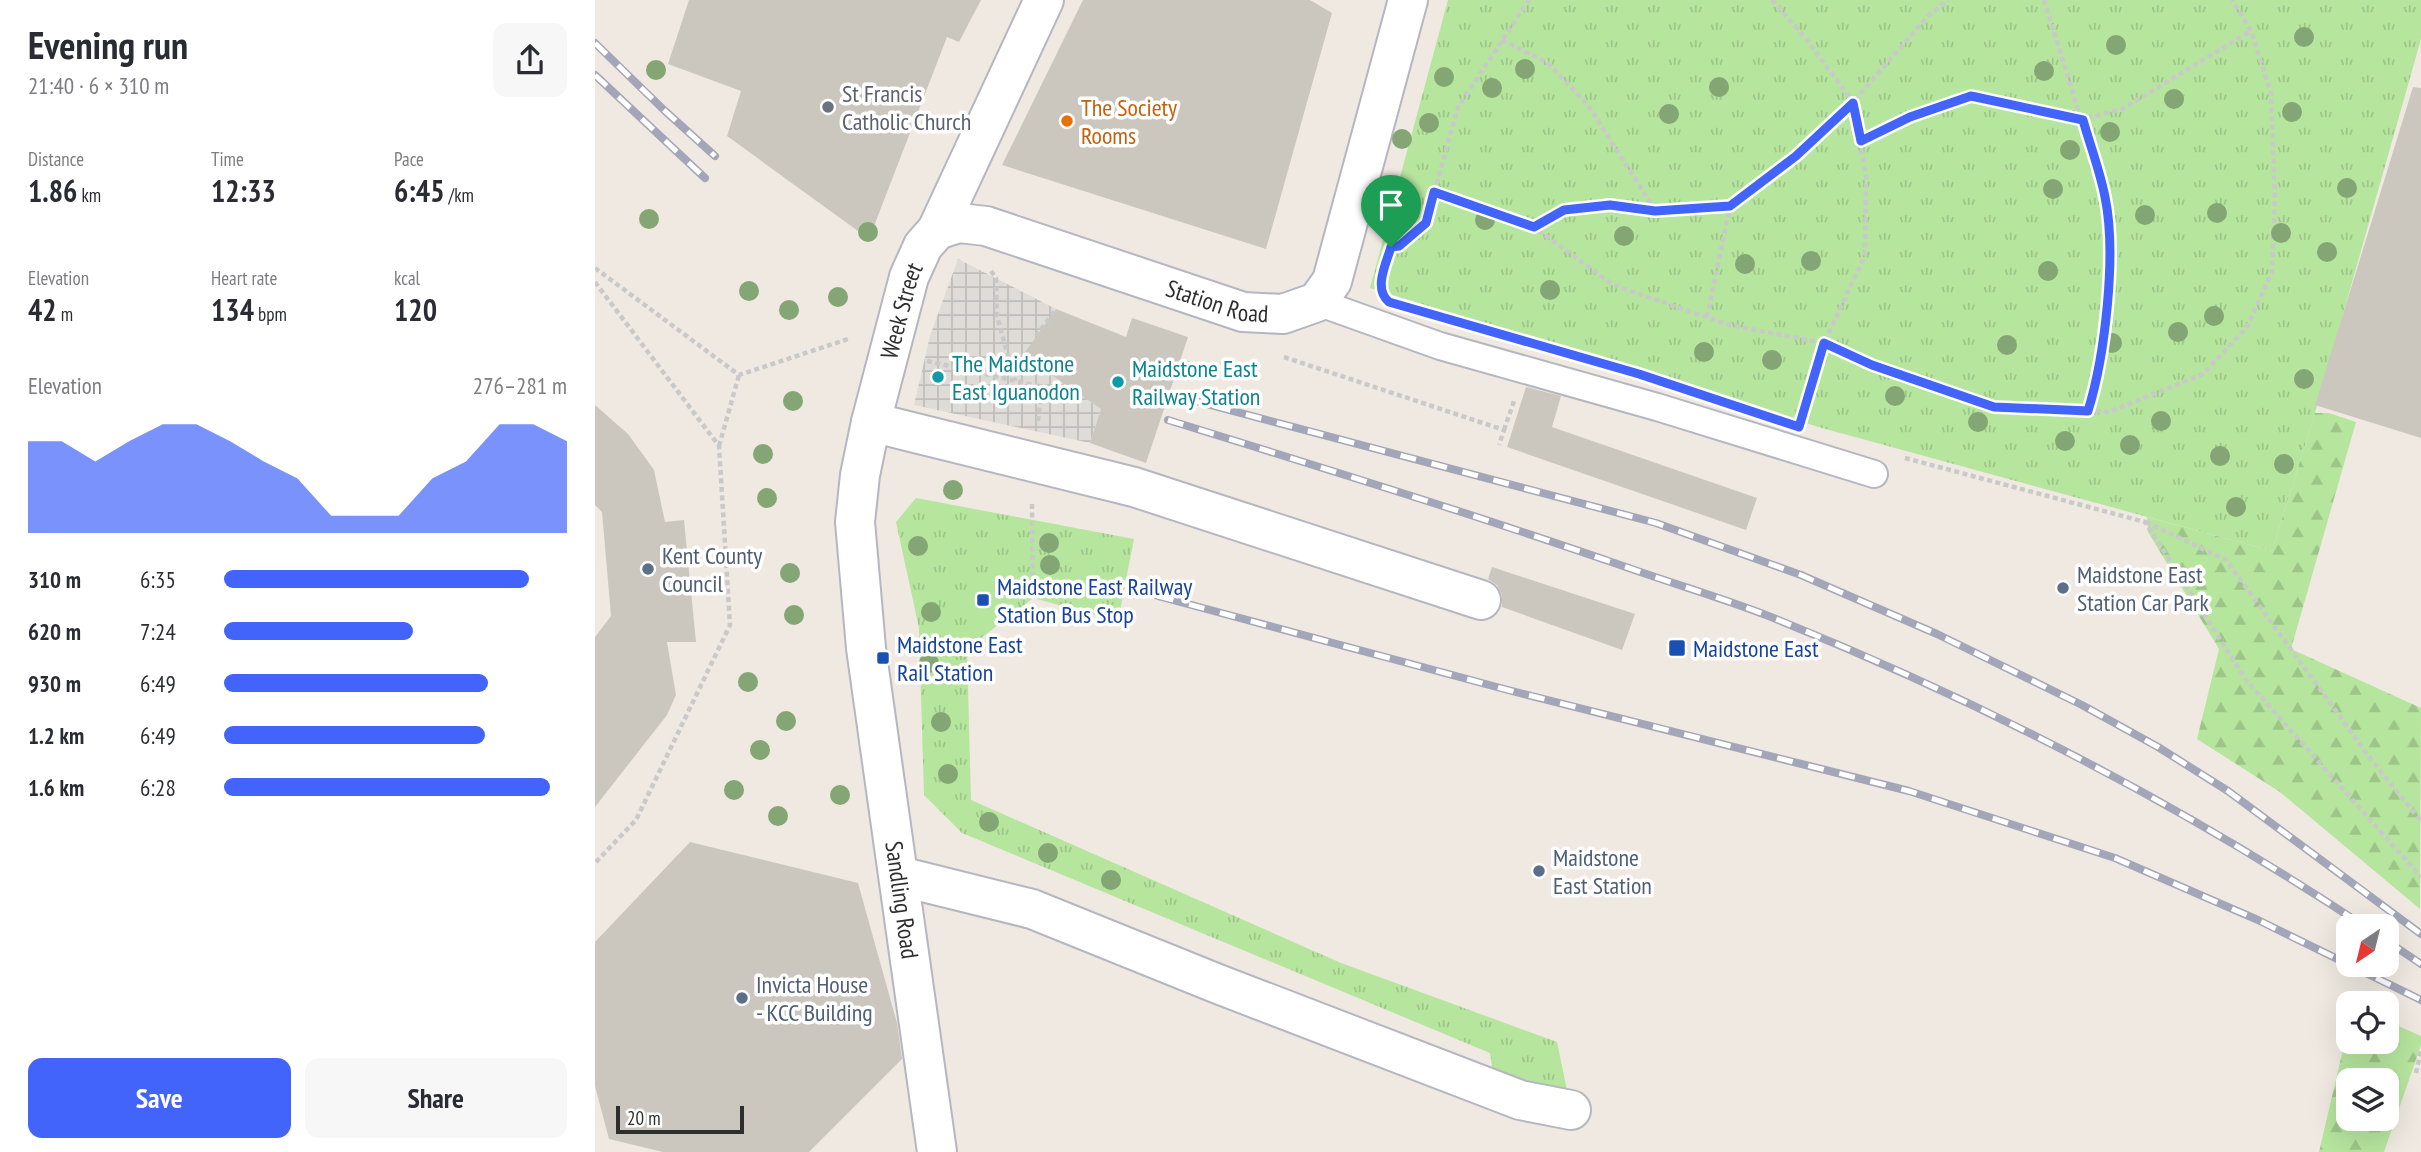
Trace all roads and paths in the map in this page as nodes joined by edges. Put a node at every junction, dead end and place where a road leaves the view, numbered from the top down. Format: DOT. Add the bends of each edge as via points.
graph roads {
  1 [pos="1044,0"];
  2 [pos="1408,0"];
  3 [pos="1529,0"];
  4 [pos="1771,0"];
  5 [pos="1948,0"];
  6 [pos="2044,0"];
  7 [pos="2232,0"];
  8 [pos="2251,32"];
  9 [pos="1502,40"];
  10 [pos="1853,103"];
  11 [pos="2083,120"];
  12 [pos="1861,141"];
  13 [pos="1434,192"];
  14 [pos="1730,206"];
  15 [pos="1655,211"];
  16 [pos="1534,227"];
  17 [pos="937,230"];
  18 [pos="1391,247"];
  19 [pos="1337,256"];
  20 [pos="595,268"];
  21 [pos="989,269"];
  22 [pos="595,282"];
  23 [pos="1383,297"];
  24 [pos="1300,308"];
  25 [pos="1056,309"];
  26 [pos="1707,317"];
  27 [pos="1037,336"];
  28 [pos="848,339"];
  29 [pos="1824,343"];
  30 [pos="1162,354"];
  31 [pos="924,361"];
  32 [pos="1195,366"];
  33 [pos="739,375"];
  34 [pos="1015,381"];
  35 [pos="1042,387"];
  36 [pos="1083,396"];
  37 [pos="2088,411"];
  38 [pos="1037,412"];
  39 [pos="871,422"];
  40 [pos="1799,427"];
  41 [pos="1499,444"];
  42 [pos="719,446"];
  43 [pos="1893,455"];
  44 [pos="1874,474"];
  45 [pos="1031,498"];
  46 [pos="2145,522"];
  47 [pos="1033,597"];
  48 [pos="1481,600"];
  49 [pos="866,648"];
  50 [pos="2421,821"];
  51 [pos="595,863"];
  52 [pos="899,876"];
  53 [pos="2421,877"];
  54 [pos="2421,1050"];
  55 [pos="2416,1073"];
  56 [pos="1571,1110"];
  57 [pos="937,1152"];
  1 -- 17 [label="street, Week Street"];
  2 -- 19 [label="street"];
  3 -- 9 [label="path"];
  4 -- 10 [label="path"];
  5 -- 10 [label="path" via="1928,16"];
  6 -- 11 [label="path"];
  7 -- 8 [label="path"];
  8 -- 11 [label="path" via="2122,109"];
  8 -- 37 [label="path" via="2271,94 2272,272 2247,327 2203,374 2109,412"];
  9 -- 13 [label="path" via="1458,107"];
  9 -- 15 [label="path" via="1548,63 1588,105"];
  10 -- 12 [label="path"];
  10 -- 14 [label="path" via="1796,156"];
  11 -- 12 [label="path" via="1971,96 1910,117"];
  11 -- 37 [label="path" via="2106,198 2111,257 2096,386"];
  12 -- 29 [label="path" via="1866,176 1865,255"];
  13 -- 16 [label="path"];
  13 -- 18 [label="path" via="1426,223 1399,246"];
  14 -- 15 [label="path"];
  14 -- 26 [label="path"];
  15 -- 16 [label="path" via="1610,205 1564,210"];
  16 -- 26 [label="path" via="1613,285"];
  17 -- 24 [label="street, Station Road" via="959,223 986,226 1243,312"];
  17 -- 39 [label="street, Week Street" via="923,246 909,276"];
  18 -- 19 [label="path"];
  18 -- 23 [label="path" via="1380,288"];
  19 -- 24 [label="street" via="1332,281"];
  20 -- 33 [label="path"];
  21 -- 34 [label="path" via="996,278 997,316"];
  22 -- 42 [label="path"];
  24 -- 41 [label="path" via="1276,355 1504,430"];
  24 -- 44 [label="lane" via="1657,407"];
  25 -- 27 [label="path"];
  26 -- 29 [label="path" via="1729,326"];
  28 -- 33 [label="path"];
  29 -- 37 [label="path" via="1872,365 1994,407"];
  29 -- 40 [label="path"];
  30 -- 32 [label="path"];
  31 -- 34 [label="path"];
  33 -- 42 [label="path"];
  34 -- 35 [label="path"];
  35 -- 36 [label="path"];
  35 -- 38 [label="path"];
  39 -- 48 [label="street" via="1134,488"];
  39 -- 49 [label="street, Week Street" via="855,522"];
  42 -- 51 [label="path" via="730,625 636,820"];
  43 -- 46 [label="path"];
  45 -- 47 [label="path"];
  46 -- 50 [label="path" via="2226,559"];
  46 -- 53 [label="path" via="2246,680"];
  49 -- 52 [label="street, Sandling Road"];
  52 -- 56 [label="street" via="1032,909 1520,1100"];
  52 -- 57 [label="street, Sandling Road"];
  54 -- 55 [label="path"];
}
